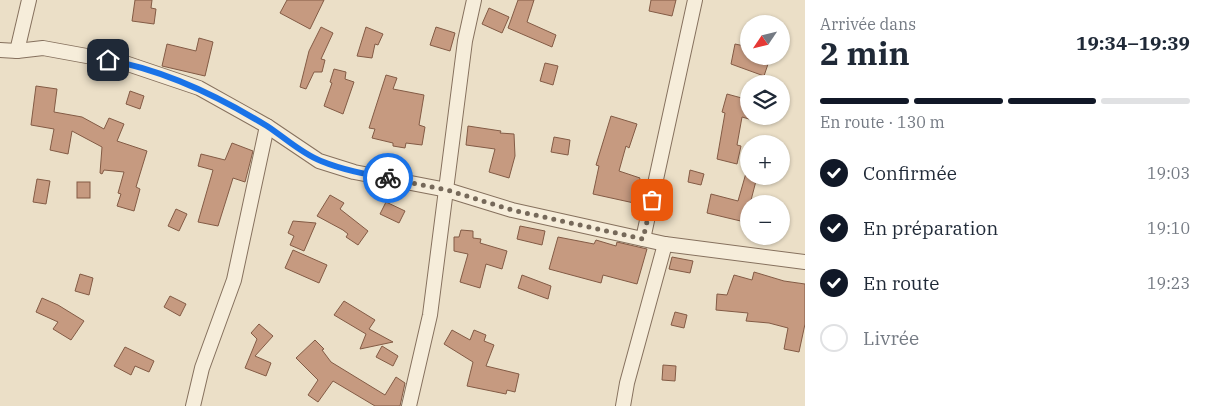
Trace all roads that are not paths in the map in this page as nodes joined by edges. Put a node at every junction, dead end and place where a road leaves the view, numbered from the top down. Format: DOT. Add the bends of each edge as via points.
graph roads {
  1 [pos="29,0"];
  2 [pos="474,0"];
  3 [pos="695,0"];
  4 [pos="0,50"];
  5 [pos="17,52"];
  6 [pos="267,126"];
  7 [pos="447,190"];
  8 [pos="643,239"];
  9 [pos="665,244"];
  10 [pos="805,262"];
  11 [pos="193,406"];
  12 [pos="409,406"];
  13 [pos="623,406"];
  1 -- 5 [label="street"];
  2 -- 7 [label="street" via="465,41"];
  3 -- 8 [label="street"];
  4 -- 5 [label="street"];
  5 -- 6 [label="street" via="43,48 125,63 199,88"];
  6 -- 7 [label="street" via="319,161 354,172"];
  6 -- 11 [label="street" via="234,280 202,368"];
  7 -- 8 [label="street" via="512,210"];
  7 -- 12 [label="street" via="430,315"];
  8 -- 9 [label="street"];
  9 -- 10 [label="street"];
  9 -- 13 [label="street"];
}
